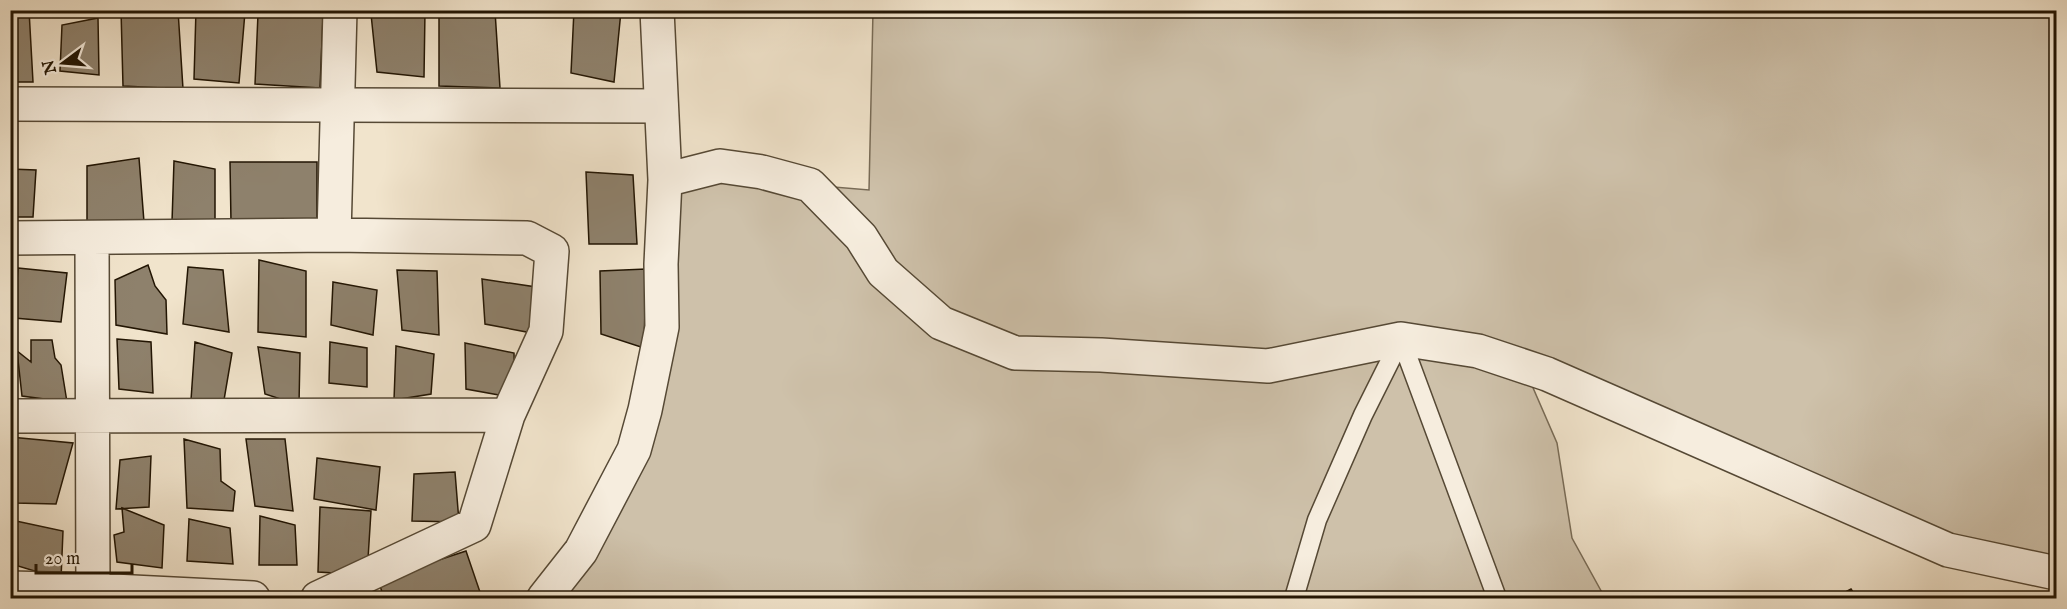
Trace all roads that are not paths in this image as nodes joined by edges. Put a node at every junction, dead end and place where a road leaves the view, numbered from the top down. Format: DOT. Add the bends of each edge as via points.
graph roads {
  1 [pos="340,10"];
  2 [pos="657,10"];
  3 [pos="10,104"];
  4 [pos="338,105"];
  5 [pos="661,106"];
  6 [pos="665,180"];
  7 [pos="334,235"];
  8 [pos="10,238"];
  9 [pos="92,239"];
  10 [pos="1401,339"];
  11 [pos="508,415"];
  12 [pos="10,416"];
  13 [pos="93,417"];
  14 [pos="2056,573"];
  15 [pos="10,588"];
  16 [pos="93,594"];
  17 [pos="253,598"];
  18 [pos="318,598"];
  19 [pos="544,598"];
  20 [pos="1294,598"];
  21 [pos="1497,598"];
  1 -- 4 [label="street"];
  2 -- 5 [label="street"];
  3 -- 4 [label="street"];
  4 -- 5 [label="street"];
  4 -- 7 [label="street"];
  5 -- 6 [label="street"];
  6 -- 10 [label="street" via="720,166 810,185 861,237 883,272 941,323 1015,353 1268,366"];
  6 -- 19 [label="street" via="662,327 634,450 581,551"];
  7 -- 9 [label="street"];
  7 -- 11 [label="street" via="527,237 552,250 546,331"];
  8 -- 9 [label="street"];
  9 -- 13 [label="street"];
  10 -- 14 [label="street" via="1478,351 1547,374 1948,550"];
  10 -- 20 [label="lane" via="1317,520"];
  10 -- 21 [label="lane"];
  11 -- 13 [label="street"];
  11 -- 18 [label="street" via="474,525"];
  12 -- 13 [label="street"];
  13 -- 16 [label="street"];
  15 -- 16 [label="street"];
  16 -- 17 [label="street"];
}
